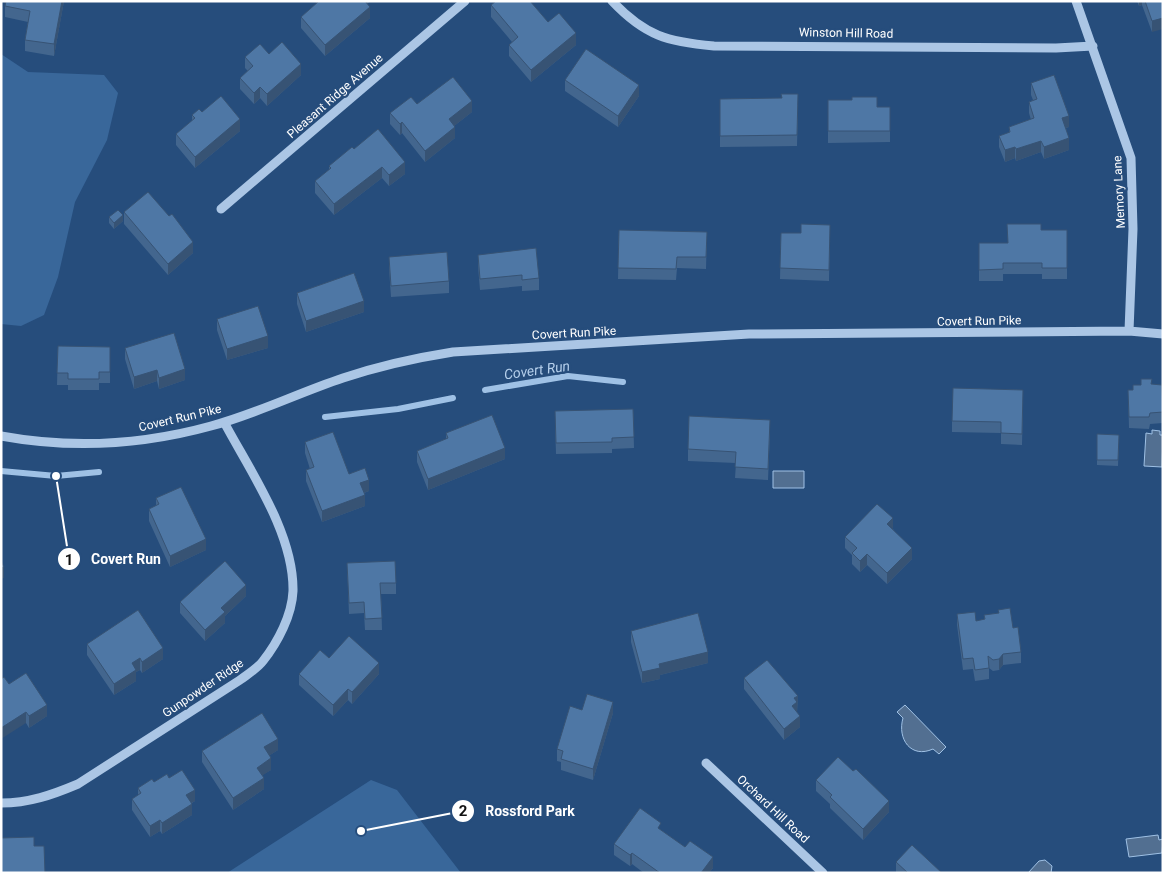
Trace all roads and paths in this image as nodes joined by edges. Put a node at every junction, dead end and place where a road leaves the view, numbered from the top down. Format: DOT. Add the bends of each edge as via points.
graph roads {
  1 [pos="465,1"];
  2 [pos="612,1"];
  3 [pos="1076,1"];
  4 [pos="1093,46"];
  5 [pos="221,209"];
  6 [pos="1129,331"];
  7 [pos="1163,334"];
  8 [pos="224,422"];
  9 [pos="1,436"];
  10 [pos="706,763"];
  11 [pos="1,803"];
  12 [pos="823,873"];
  1 -- 5 [label="street, Pleasant Ridge Avenue"];
  2 -- 4 [label="street, Winston Hill Road" via="644,30 684,44"];
  3 -- 4 [label="street, Memory Lane"];
  4 -- 6 [label="street, Memory Lane" via="1131,158 1133,256"];
  6 -- 7 [label="street, Covert Run Pike"];
  6 -- 8 [label="street, Covert Run Pike" via="749,334 453,352 404,359 342,378"];
  8 -- 9 [label="street, Covert Run Pike" via="144,441 107,444 36,442"];
  8 -- 11 [label="street, Gunpowder Ridge" via="284,536 293,591 288,616 277,640 262,662 240,680 78,784 26,802"];
  10 -- 12 [label="street, Orchard Hill Road"];
}
